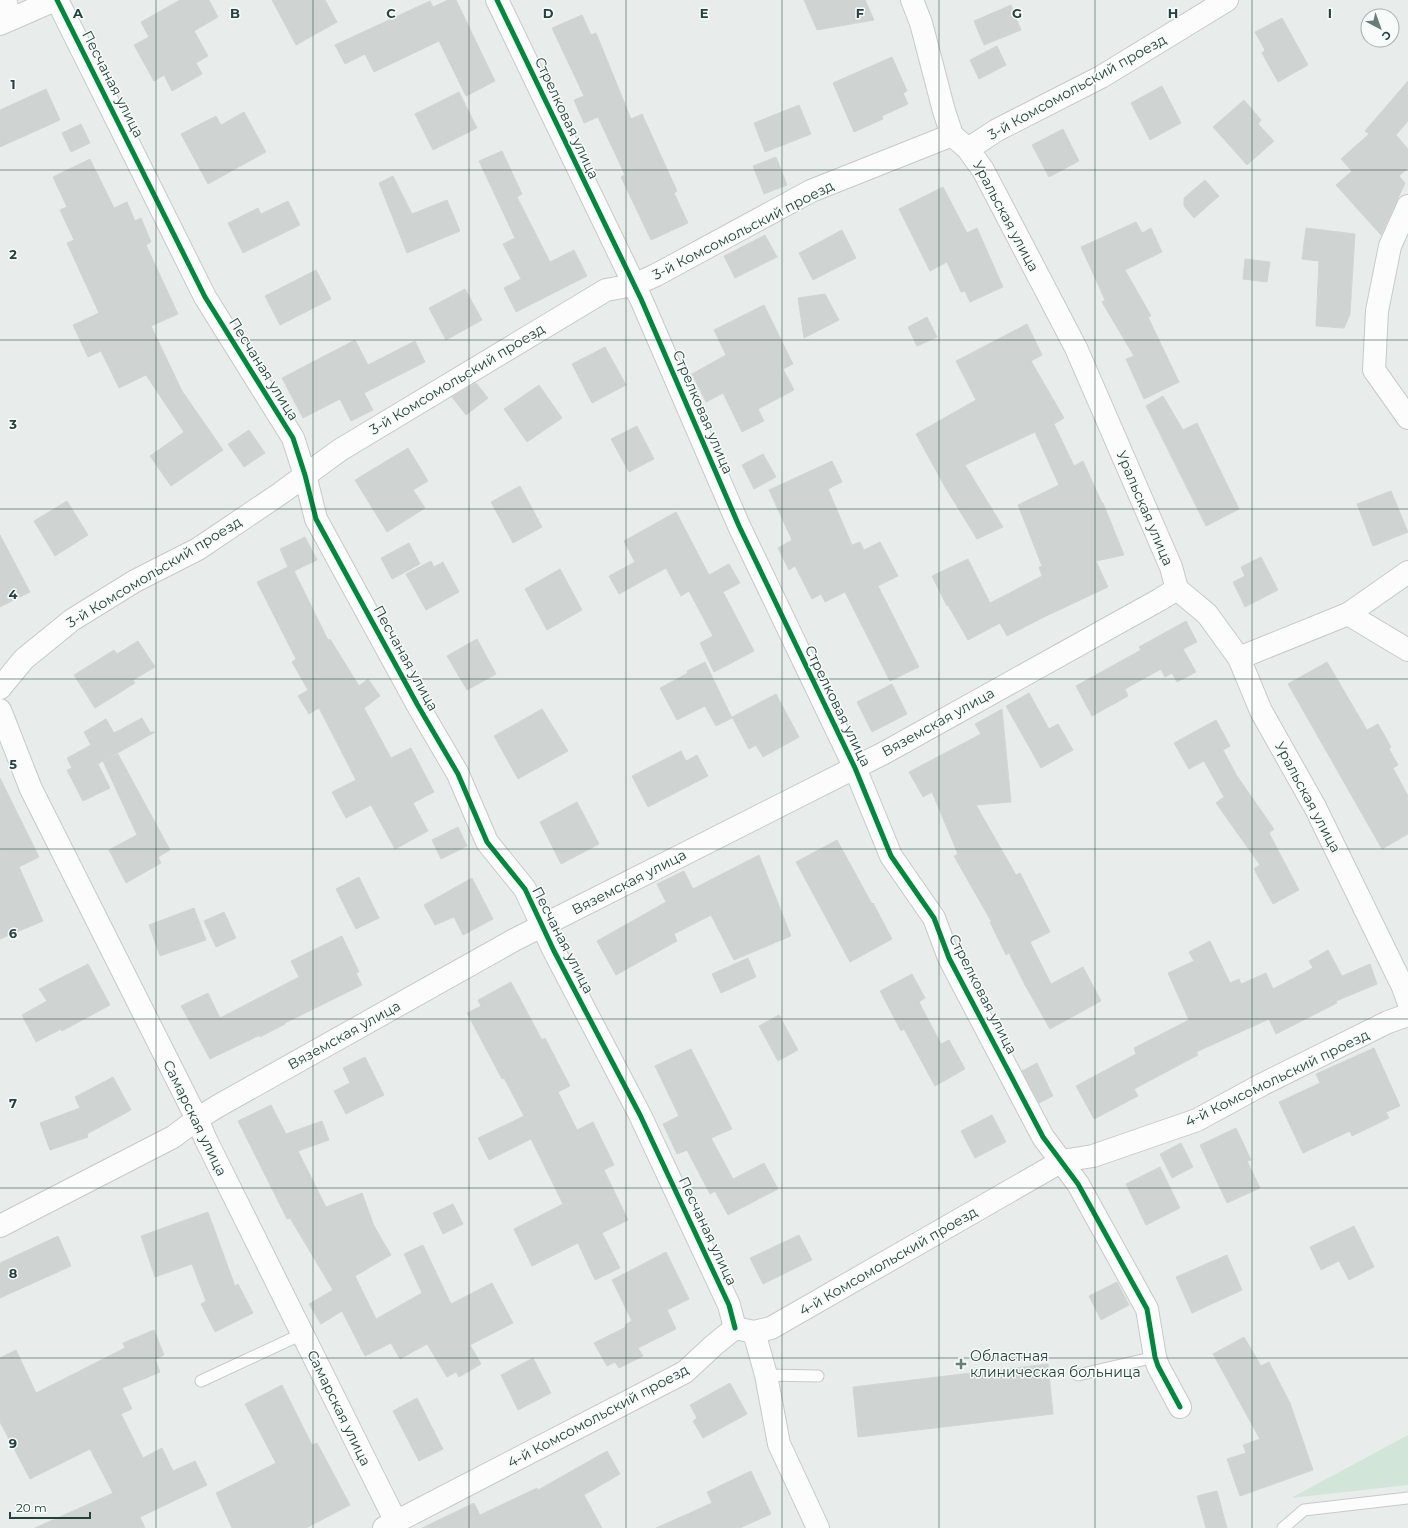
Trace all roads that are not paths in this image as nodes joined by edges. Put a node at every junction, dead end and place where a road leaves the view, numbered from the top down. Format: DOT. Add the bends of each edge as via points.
graph roads {
  1 [pos="56,0"];
  2 [pos="498,0"];
  3 [pos="912,0"];
  4 [pos="1227,0"];
  5 [pos="1198,8"];
  6 [pos="5,14"];
  7 [pos="960,142"];
  8 [pos="1408,206"];
  9 [pos="634,285"];
  10 [pos="1408,418"];
  11 [pos="305,475"];
  12 [pos="1408,572"];
  13 [pos="1177,589"];
  14 [pos="1348,614"];
  15 [pos="1408,650"];
  16 [pos="1238,658"];
  17 [pos="0,688"];
  18 [pos="0,710"];
  19 [pos="854,768"];
  20 [pos="543,926"];
  21 [pos="1408,1000"];
  22 [pos="1408,1015"];
  23 [pos="197,1118"];
  24 [pos="1062,1161"];
  25 [pos="0,1226"];
  26 [pos="744,1330"];
  27 [pos="302,1334"];
  28 [pos="1155,1357"];
  29 [pos="766,1375"];
  30 [pos="1078,1375"];
  31 [pos="818,1376"];
  32 [pos="201,1381"];
  33 [pos="1180,1406"];
  34 [pos="1408,1498"];
  35 [pos="401,1524"];
  36 [pos="818,1528"];
  37 [pos="1283,1528"];
  1 -- 6 [label="street"];
  1 -- 11 [label="street, Песчаная улица" via="205,297 293,438"];
  2 -- 9 [label="street, Стрелковая улица"];
  3 -- 7 [label="street, Уральская улица" via="921,22 944,111"];
  4 -- 5 [label="street, 3-й Комсомольский проезд"];
  5 -- 7 [label="street, 3-й Комсомольский проезд" via="1101,77 997,130"];
  7 -- 9 [label="street, 3-й Комсомольский проезд" via="811,191"];
  7 -- 13 [label="street, Уральская улица" via="983,170 1076,348 1172,567"];
  8 -- 10 [label="street" via="1390,246 1377,311 1374,370"];
  9 -- 11 [label="street, 3-й Комсомольский проезд" via="606,290 346,446"];
  9 -- 19 [label="street, Стрелковая улица" via="739,526"];
  11 -- 17 [label="street, 3-й Комсомольский проезд" via="198,549 135,581 72,620 24,659"];
  11 -- 20 [label="street, Песчаная улица" via="316,519 458,774 487,842 525,889"];
  12 -- 14 [label="street"];
  13 -- 16 [label="street, Уральская улица" via="1207,614"];
  13 -- 19 [label="street, Вяземская улица"];
  14 -- 15 [label="street"];
  14 -- 16 [label="street"];
  16 -- 21 [label="street, Уральская улица" via="1261,711 1315,807"];
  18 -- 23 [label="street, Самарская улица" via="31,789"];
  19 -- 20 [label="street, Вяземская улица"];
  19 -- 24 [label="street, Стрелковая улица" via="891,856 934,918 949,958 1043,1137"];
  20 -- 23 [label="street, Вяземская улица"];
  20 -- 26 [label="street, Песчаная улица" via="640,1115 729,1305"];
  22 -- 24 [label="street, 4-й Комсомольский проезд" via="1388,1022 1262,1084 1197,1120 1093,1156"];
  23 -- 25 [label="street, Вяземская улица" via="173,1137"];
  23 -- 27 [label="street, Самарская улица"];
  24 -- 26 [label="street, 4-й Комсомольский проезд" via="771,1328"];
  24 -- 28 [label="street, Стрелковая улица" via="1078,1184 1147,1308"];
  26 -- 29 [label="street, Песчаная улица"];
  26 -- 35 [label="street, 4-й Комсомольский проезд" via="685,1372"];
  27 -- 32 [label="lane"];
  27 -- 35 [label="street, Самарская улица"];
  28 -- 30 [label="lane"];
  28 -- 33 [label="street, Стрелковая улица"];
  29 -- 31 [label="lane"];
  29 -- 36 [label="street, Песчаная улица" via="779,1444"];
  34 -- 37 [label="lane" via="1304,1510"];
}
